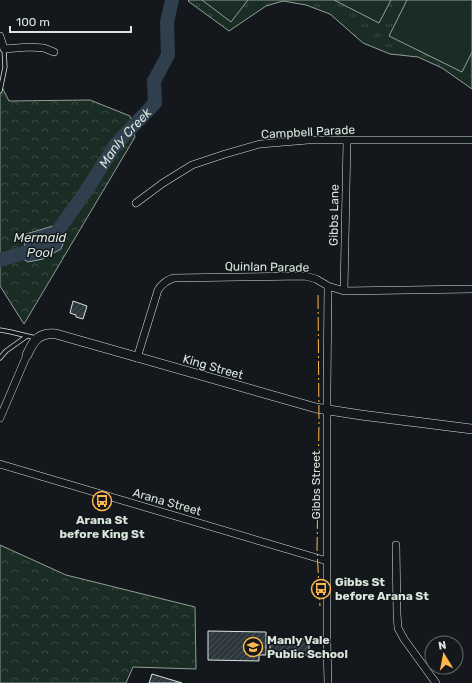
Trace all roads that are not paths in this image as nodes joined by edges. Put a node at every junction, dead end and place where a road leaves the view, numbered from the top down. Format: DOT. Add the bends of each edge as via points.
graph roads {
  1 [pos="0,36"];
  2 [pos="4,49"];
  3 [pos="54,52"];
  4 [pos="0,91"];
  5 [pos="347,140"];
  6 [pos="472,140"];
  7 [pos="136,203"];
  8 [pos="328,286"];
  9 [pos="472,290"];
  10 [pos="344,291"];
  11 [pos="0,330"];
  12 [pos="27,336"];
  13 [pos="37,338"];
  14 [pos="0,350"];
  15 [pos="6,351"];
  16 [pos="27,355"];
  17 [pos="0,358"];
  18 [pos="137,358"];
  19 [pos="327,410"];
  20 [pos="0,418"];
  21 [pos="472,429"];
  22 [pos="0,464"];
  23 [pos="396,545"];
  24 [pos="327,561"];
  25 [pos="328,683"];
  26 [pos="436,683"];
  1 -- 2 [label="street"];
  2 -- 3 [label="street" via="29,47"];
  2 -- 4 [label="lane" via="5,67"];
  5 -- 6 [label="street, Campbell Parade"];
  5 -- 7 [label="street, Campbell Parade" via="260,144 232,152 192,165"];
  5 -- 10 [label="street, Gibbs Lane"];
  8 -- 10 [label="street, Quinlan Parade"];
  8 -- 18 [label="street, Quinlan Parade" via="305,276 169,279 158,290"];
  8 -- 19 [label="street, Gibbs Street"];
  9 -- 10 [label="street, Quinlan Parade"];
  11 -- 12 [label="lane"];
  12 -- 13 [label="lane"];
  12 -- 15 [label="lane"];
  13 -- 16 [label="street"];
  13 -- 18 [label="street, King Street" via="56,334"];
  14 -- 15 [label="lane"];
  15 -- 17 [label="lane"];
  16 -- 20 [label="street"];
  18 -- 19 [label="street, King Street"];
  19 -- 21 [label="street, King Street"];
  19 -- 24 [label="street, Gibbs Street"];
  22 -- 24 [label="street, Arana Street"];
  23 -- 26 [label="street" via="398,628"];
  24 -- 25 [label="street, Gibbs Street"];
}
